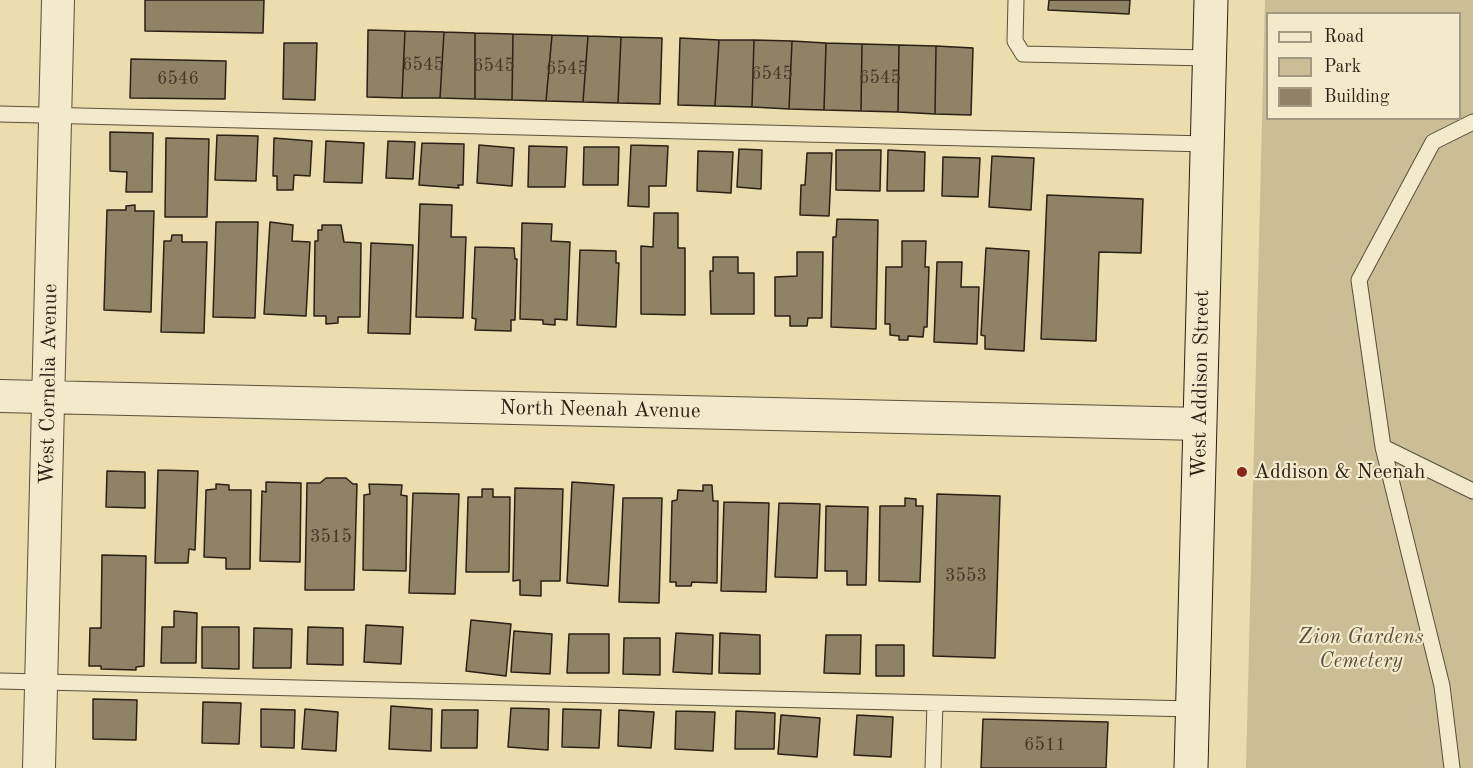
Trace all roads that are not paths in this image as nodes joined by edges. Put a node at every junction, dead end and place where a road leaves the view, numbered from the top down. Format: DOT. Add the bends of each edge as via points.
graph roads {
  1 [pos="58,0"];
  2 [pos="1016,0"];
  3 [pos="1211,0"];
  4 [pos="1209,58"];
  5 [pos="0,114"];
  6 [pos="56,115"];
  7 [pos="1473,122"];
  8 [pos="1207,144"];
  9 [pos="0,396"];
  10 [pos="48,397"];
  11 [pos="1200,424"];
  12 [pos="1383,447"];
  13 [pos="1473,491"];
  14 [pos="0,681"];
  15 [pos="41,682"];
  16 [pos="935,703"];
  17 [pos="1193,709"];
  18 [pos="39,768"];
  19 [pos="933,768"];
  20 [pos="1191,768"];
  21 [pos="1452,768"];
  1 -- 6 [label="street, West Cornelia Avenue"];
  2 -- 4 [label="lane" via="1015,41 1023,54"];
  3 -- 4 [label="street, West Addison Street"];
  4 -- 8 [label="street, West Addison Street"];
  5 -- 6 [label="lane"];
  6 -- 8 [label="lane"];
  6 -- 10 [label="street, West Cornelia Avenue"];
  7 -- 12 [label="lane" via="1433,142 1359,280"];
  8 -- 11 [label="street, West Addison Street"];
  9 -- 10 [label="street, North Neenah Avenue"];
  10 -- 11 [label="street, North Neenah Avenue"];
  10 -- 15 [label="street, West Cornelia Avenue"];
  11 -- 17 [label="street, West Addison Street"];
  12 -- 13 [label="lane"];
  12 -- 21 [label="lane" via="1442,687"];
  14 -- 15 [label="lane"];
  15 -- 16 [label="lane"];
  15 -- 18 [label="street, West Cornelia Avenue"];
  16 -- 17 [label="lane"];
  16 -- 19 [label="lane"];
  17 -- 20 [label="street, West Addison Street"];
}
